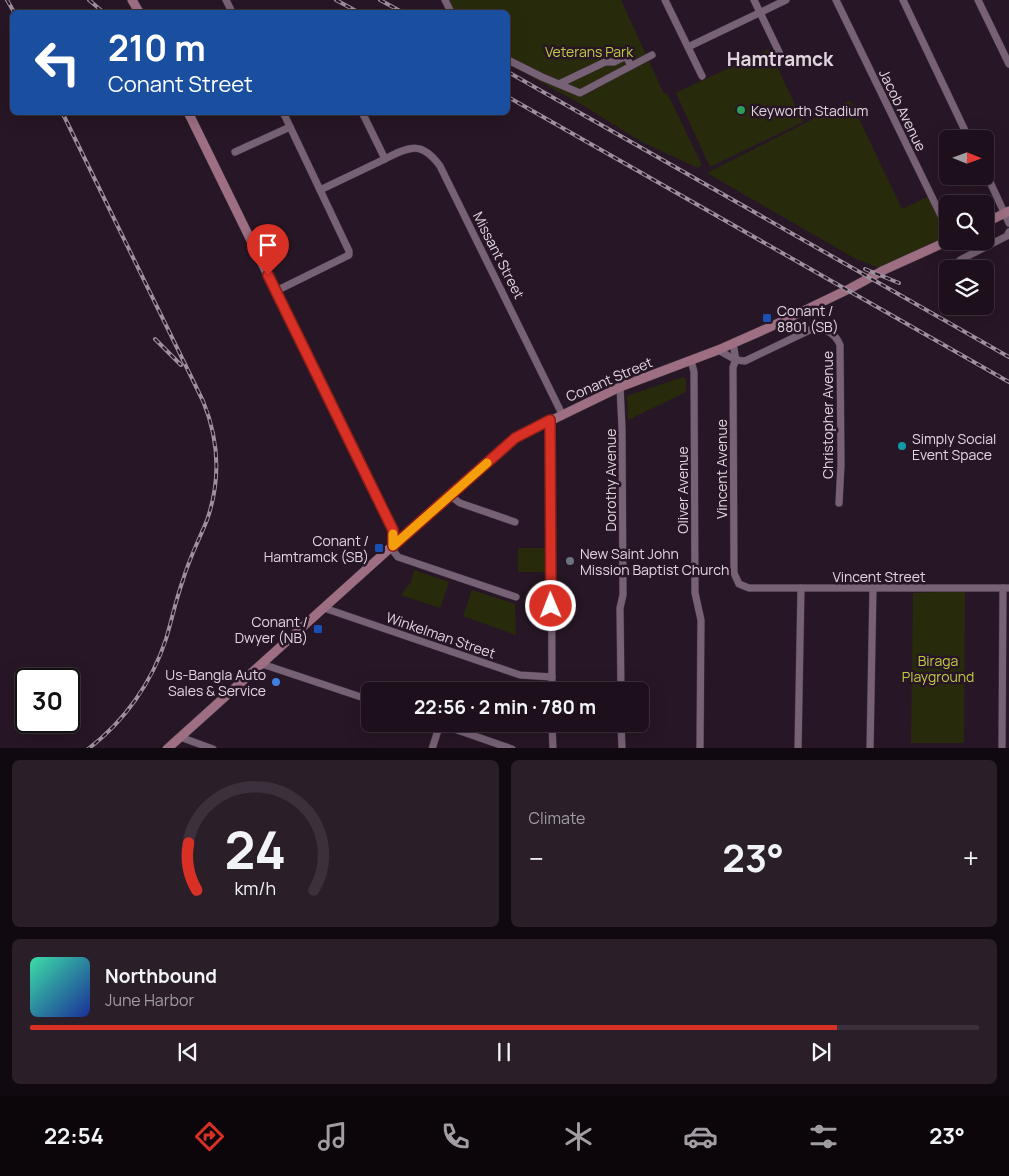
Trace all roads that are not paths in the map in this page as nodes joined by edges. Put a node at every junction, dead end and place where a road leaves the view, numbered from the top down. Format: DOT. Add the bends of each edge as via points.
graph roads {
  1 [pos="665,0"];
  2 [pos="754,0"];
  3 [pos="786,0"];
  4 [pos="836,0"];
  5 [pos="903,0"];
  6 [pos="978,0"];
  7 [pos="760,13"];
  8 [pos="688,47"];
  9 [pos="780,54"];
  10 [pos="652,55"];
  11 [pos="510,61"];
  12 [pos="1009,64"];
  13 [pos="630,66"];
  14 [pos="702,76"];
  15 [pos="559,84"];
  16 [pos="189,115"];
  17 [pos="284,115"];
  18 [pos="364,115"];
  19 [pos="290,127"];
  20 [pos="966,130"];
  21 [pos="235,152"];
  22 [pos="386,159"];
  23 [pos="993,185"];
  24 [pos="320,190"];
  25 [pos="939,212"];
  26 [pos="1007,212"];
  27 [pos="994,218"];
  28 [pos="1009,223"];
  29 [pos="1009,232"];
  30 [pos="939,245"];
  31 [pos="960,260"];
  32 [pos="276,291"];
  33 [pos="733,343"];
  34 [pos="718,350"];
  35 [pos="691,360"];
  36 [pos="736,360"];
  37 [pos="620,388"];
  38 [pos="562,414"];
  39 [pos="550,420"];
  40 [pos="450,495"];
  41 [pos="839,503"];
  42 [pos="515,522"];
  43 [pos="393,546"];
  44 [pos="749,588"];
  45 [pos="801,588"];
  46 [pos="873,588"];
  47 [pos="1006,588"];
  48 [pos="516,598"];
  49 [pos="324,608"];
  50 [pos="262,664"];
  51 [pos="552,677"];
  52 [pos="552,682"];
  53 [pos="621,682"];
  54 [pos="361,697"];
  55 [pos="437,732"];
  56 [pos="461,732"];
  57 [pos="552,732"];
  58 [pos="622,732"];
  59 [pos="180,737"];
  60 [pos="497,746"];
  61 [pos="168,748"];
  62 [pos="213,748"];
  63 [pos="432,748"];
  64 [pos="512,748"];
  65 [pos="553,748"];
  66 [pos="622,748"];
  67 [pos="700,748"];
  68 [pos="798,748"];
  69 [pos="870,748"];
  70 [pos="1002,748"];
  1 -- 8 [label="street"];
  2 -- 7 [label="street"];
  3 -- 7 [label="street"];
  4 -- 25 [label="street, Jacob Avenue"];
  5 -- 20 [label="street"];
  6 -- 12 [label="street"];
  7 -- 8 [label="street"];
  7 -- 9 [label="street"];
  8 -- 14 [label="street"];
  10 -- 13 [label="street"];
  11 -- 15 [label="street"];
  13 -- 15 [label="street" via="580,92"];
  13 -- 15 [label="street" via="626,56 605,62"];
  16 -- 32 [label="main road"];
  17 -- 19 [label="street"];
  18 -- 22 [label="street"];
  19 -- 21 [label="street"];
  19 -- 24 [label="street"];
  22 -- 24 [label="street, Missant Street"];
  22 -- 38 [label="street, Missant Street" via="409,148 432,154"];
  23 -- 26 [label="street"];
  24 -- 32 [label="street" via="349,247 348,255"];
  26 -- 27 [label="main road"];
  26 -- 28 [label="street"];
  29 -- 31 [label="street"];
  30 -- 33 [label="main road, Conant Street"];
  32 -- 43 [label="main road" via="393,530"];
  33 -- 34 [label="main road, Conant Street"];
  33 -- 36 [label="street, Vincent Avenue"];
  34 -- 35 [label="main road, Conant Street"];
  34 -- 36 [label="street"];
  35 -- 37 [label="main road, Conant Street"];
  35 -- 67 [label="street, Oliver Avenue" via="694,379 695,593 701,619"];
  36 -- 41 [label="street, Christopher Avenue" via="745,361 812,329 824,330 836,338 840,345"];
  36 -- 44 [label="street, Vincent Avenue" via="733,367 734,573 739,584"];
  37 -- 38 [label="main road, Conant Street"];
  37 -- 53 [label="street, Dorothy Avenue"];
  38 -- 39 [label="main road, Conant Street"];
  39 -- 40 [label="main road, Conant Street" via="515,438"];
  39 -- 51 [label="street"];
  40 -- 42 [label="street" via="460,503"];
  40 -- 43 [label="main road, Conant Street"];
  43 -- 48 [label="street" via="398,557"];
  43 -- 49 [label="main road, Conant Street"];
  44 -- 45 [label="street, Vincent Street"];
  45 -- 46 [label="street, Vincent Street"];
  45 -- 68 [label="street"];
  46 -- 47 [label="street, Vincent Street"];
  46 -- 69 [label="street"];
  47 -- 70 [label="street"];
  49 -- 50 [label="main road, Conant Street"];
  49 -- 51 [label="street, Winkelman Street" via="520,675"];
  50 -- 54 [label="street"];
  50 -- 59 [label="main road, Conant Street"];
  51 -- 52 [label="street"];
  55 -- 63 [label="street"];
  56 -- 60 [label="street"];
  57 -- 65 [label="street"];
  58 -- 66 [label="street"];
  59 -- 61 [label="main road, Conant Street"];
  59 -- 62 [label="street"];
  60 -- 64 [label="street"];
}
